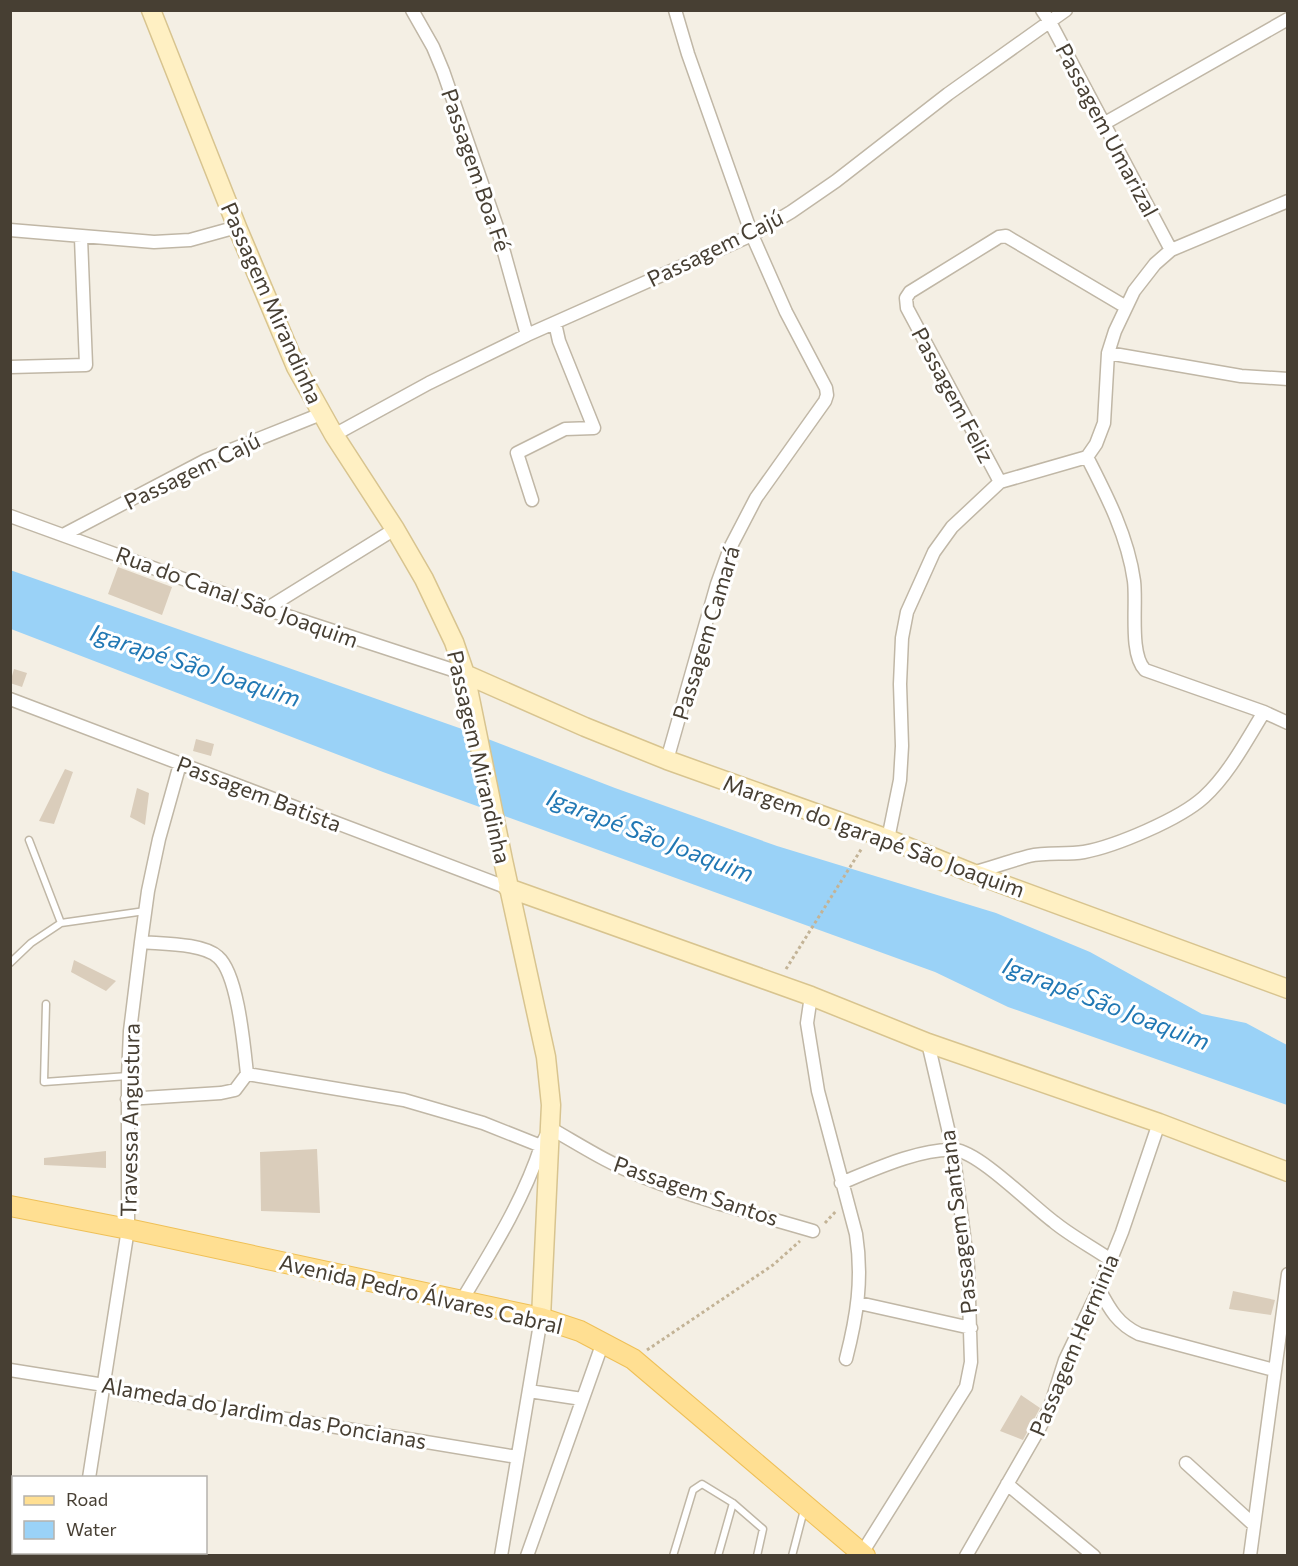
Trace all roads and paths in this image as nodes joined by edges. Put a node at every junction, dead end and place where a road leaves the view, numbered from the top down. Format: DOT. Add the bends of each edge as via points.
graph roads {
  1 [pos="152,10"];
  2 [pos="412,10"];
  3 [pos="675,10"];
  4 [pos="1042,10"];
  5 [pos="1066,10"];
  6 [pos="1287,19"];
  7 [pos="1050,22"];
  8 [pos="1105,123"];
  9 [pos="1287,201"];
  10 [pos="237,227"];
  11 [pos="10,230"];
  12 [pos="752,235"];
  13 [pos="81,238"];
  14 [pos="1171,249"];
  15 [pos="1126,308"];
  16 [pos="555,323"];
  17 [pos="527,335"];
  18 [pos="1108,353"];
  19 [pos="10,367"];
  20 [pos="1287,379"];
  21 [pos="321,414"];
  22 [pos="334,435"];
  23 [pos="1087,457"];
  24 [pos="1000,482"];
  25 [pos="532,500"];
  26 [pos="10,516"];
  27 [pos="395,529"];
  28 [pos="65,534"];
  29 [pos="266,609"];
  30 [pos="467,681"];
  31 [pos="10,699"];
  32 [pos="1264,712"];
  33 [pos="1287,723"];
  34 [pos="668,760"];
  35 [pos="180,764"];
  36 [pos="888,839"];
  37 [pos="29,840"];
  38 [pos="850,867"];
  39 [pos="972,873"];
  40 [pos="508,888"];
  41 [pos="146,910"];
  42 [pos="61,923"];
  43 [pos="141,942"];
  44 [pos="10,963"];
  45 [pos="777,984"];
  46 [pos="1287,989"];
  47 [pos="811,996"];
  48 [pos="46,1004"];
  49 [pos="928,1043"];
  50 [pos="247,1074"];
  51 [pos="128,1076"];
  52 [pos="127,1100"];
  53 [pos="1159,1124"];
  54 [pos="550,1128"];
  55 [pos="541,1146"];
  56 [pos="953,1150"];
  57 [pos="1287,1172"];
  58 [pos="842,1184"];
  59 [pos="845,1199"];
  60 [pos="10,1206"];
  61 [pos="128,1229"];
  62 [pos="813,1231"];
  63 [pos="1111,1260"];
  64 [pos="1287,1274"];
  65 [pos="1100,1289"];
  66 [pos="462,1300"];
  67 [pos="859,1303"];
  68 [pos="541,1318"];
  69 [pos="971,1328"];
  70 [pos="603,1342"];
  71 [pos="633,1359"];
  72 [pos="846,1359"];
  73 [pos="10,1370"];
  74 [pos="1274,1370"];
  75 [pos="104,1384"];
  76 [pos="529,1391"];
  77 [pos="582,1399"];
  78 [pos="517,1457"];
  79 [pos="1186,1462"];
  80 [pos="89,1476"];
  81 [pos="1007,1484"];
  82 [pos="733,1503"];
  83 [pos="804,1506"];
  84 [pos="1254,1525"];
  85 [pos="864,1554"];
  86 [pos="501,1556"];
  87 [pos="527,1556"];
  88 [pos="673,1556"];
  89 [pos="717,1556"];
  90 [pos="758,1556"];
  91 [pos="792,1556"];
  92 [pos="966,1556"];
  93 [pos="1094,1556"];
  94 [pos="1250,1556"];
  1 -- 10 [label="street, Passagem Mirandinha"];
  2 -- 17 [label="street, Passagem Boa Fé" via="433,47 453,101 497,227"];
  3 -- 12 [label="street"];
  4 -- 7 [label="street, Passagem Umarizal"];
  5 -- 7 [label="street, Passagem Cajú"];
  6 -- 8 [label="street"];
  7 -- 8 [label="street, Passagem Umarizal"];
  7 -- 12 [label="street, Passagem Cajú" via="948,94 836,181"];
  8 -- 14 [label="street, Passagem Umarizal"];
  9 -- 14 [label="street"];
  10 -- 13 [label="street" via="172,242"];
  10 -- 21 [label="street, Passagem Mirandinha" via="296,367"];
  11 -- 13 [label="street"];
  12 -- 16 [label="street, Passagem Cajú"];
  12 -- 34 [label="street, Passagem Camará" via="827,394 756,498 730,548"];
  13 -- 19 [label="street" via="86,363"];
  14 -- 15 [label="street" via="1134,291"];
  15 -- 18 [label="street"];
  15 -- 24 [label="street, Passagem Feliz" via="1006,236 910,292 907,308"];
  16 -- 17 [label="street, Passagem Cajú"];
  16 -- 25 [label="street" via="594,428 565,429 517,453"];
  17 -- 22 [label="street, Passagem Cajú"];
  18 -- 20 [label="street" via="1241,376"];
  18 -- 23 [label="street" via="1104,423"];
  21 -- 22 [label="street, Passagem Mirandinha"];
  21 -- 28 [label="street, Passagem Cajú" via="206,460"];
  22 -- 27 [label="street, Passagem Mirandinha"];
  23 -- 24 [label="street"];
  23 -- 32 [label="street" via="1110,503 1129,556 1134,582 1136,652 1141,666"];
  24 -- 36 [label="street" via="952,527 934,552 908,612 902,638 900,780"];
  26 -- 28 [label="street, Rua do Canal São Joaquim"];
  27 -- 29 [label="street"];
  27 -- 30 [label="street, Passagem Mirandinha" via="436,603"];
  28 -- 29 [label="street, Rua do Canal São Joaquim"];
  29 -- 30 [label="street, Rua do Canal São Joaquim"];
  30 -- 34 [label="street, Margem do Igarapé São Joaquim"];
  30 -- 40 [label="street, Passagem Mirandinha"];
  31 -- 35 [label="street, Passagem Batista"];
  32 -- 33 [label="street"];
  32 -- 39 [label="street" via="1238,756 1203,798 1185,811 1106,846 1031,856"];
  34 -- 36 [label="street, Margem do Igarapé São Joaquim"];
  35 -- 40 [label="street, Passagem Batista"];
  35 -- 41 [label="street, Travessa Angustura" via="159,839"];
  36 -- 39 [label="street, Margem do Igarapé São Joaquim"];
  37 -- 42 [label="lane"];
  38 -- 45 [label="path"];
  39 -- 46 [label="street, Margem do Igarapé São Joaquim"];
  40 -- 45 [label="street"];
  40 -- 54 [label="street, Passagem Mirandinha" via="546,1057"];
  41 -- 42 [label="lane"];
  41 -- 43 [label="street, Travessa Angustura"];
  42 -- 44 [label="lane"];
  43 -- 50 [label="street" via="184,946 218,956 231,977"];
  43 -- 51 [label="street, Travessa Angustura"];
  45 -- 47 [label="street"];
  47 -- 49 [label="street"];
  47 -- 58 [label="street" via="809,1047"];
  48 -- 51 [label="lane" via="44,1082"];
  49 -- 53 [label="street"];
  49 -- 56 [label="street, Passagem Santana"];
  50 -- 52 [label="street" via="235,1090"];
  50 -- 55 [label="street" via="404,1100 483,1123"];
  51 -- 52 [label="street, Travessa Angustura"];
  52 -- 61 [label="street, Travessa Angustura"];
  53 -- 57 [label="street"];
  53 -- 63 [label="street, Passagem Herminia"];
  54 -- 55 [label="street"];
  54 -- 62 [label="street, Passagem Santos" via="639,1176"];
  54 -- 68 [label="street, Passagem Mirandinha"];
  55 -- 66 [label="street" via="508,1224"];
  56 -- 58 [label="street" via="914,1155"];
  56 -- 63 [label="street" via="975,1159 1055,1223"];
  56 -- 69 [label="street, Passagem Santana" via="968,1267"];
  58 -- 59 [label="street"];
  59 -- 62 [label="path"];
  59 -- 67 [label="street" via="859,1250"];
  60 -- 61 [label="main road, Avenida Pedro Álvares Cabral"];
  61 -- 66 [label="main road, Avenida Pedro Álvares Cabral"];
  61 -- 75 [label="street, Travessa Angustura"];
  62 -- 71 [label="path" via="773,1265"];
  63 -- 65 [label="street, Passagem Herminia"];
  64 -- 74 [label="street"];
  65 -- 74 [label="street" via="1126,1328"];
  65 -- 81 [label="street, Passagem Herminia" via="1065,1360 1040,1430"];
  66 -- 68 [label="main road, Avenida Pedro Álvares Cabral"];
  67 -- 69 [label="street"];
  67 -- 72 [label="street"];
  68 -- 70 [label="main road, Avenida Pedro Álvares Cabral"];
  68 -- 76 [label="street"];
  69 -- 85 [label="street, Passagem Santana" via="966,1387"];
  70 -- 71 [label="main road, Avenida Pedro Álvares Cabral"];
  70 -- 77 [label="street"];
  71 -- 83 [label="main road, Avenida Pedro Álvares Cabral"];
  73 -- 75 [label="street, Alameda do Jardim das Poncianas"];
  74 -- 84 [label="street"];
  75 -- 78 [label="street, Alameda do Jardim das Poncianas" via="130,1393"];
  75 -- 80 [label="street, Travessa Angustura"];
  76 -- 77 [label="street"];
  76 -- 78 [label="street"];
  77 -- 87 [label="street"];
  78 -- 86 [label="street"];
  79 -- 84 [label="street"];
  81 -- 92 [label="street, Passagem Herminia"];
  81 -- 93 [label="street"];
  82 -- 88 [label="lane" via="702,1484 697,1486"];
  82 -- 89 [label="lane"];
  82 -- 90 [label="lane" via="763,1529"];
  83 -- 85 [label="main road, Avenida Pedro Álvares Cabral"];
  83 -- 91 [label="lane"];
  84 -- 94 [label="street"];
}
